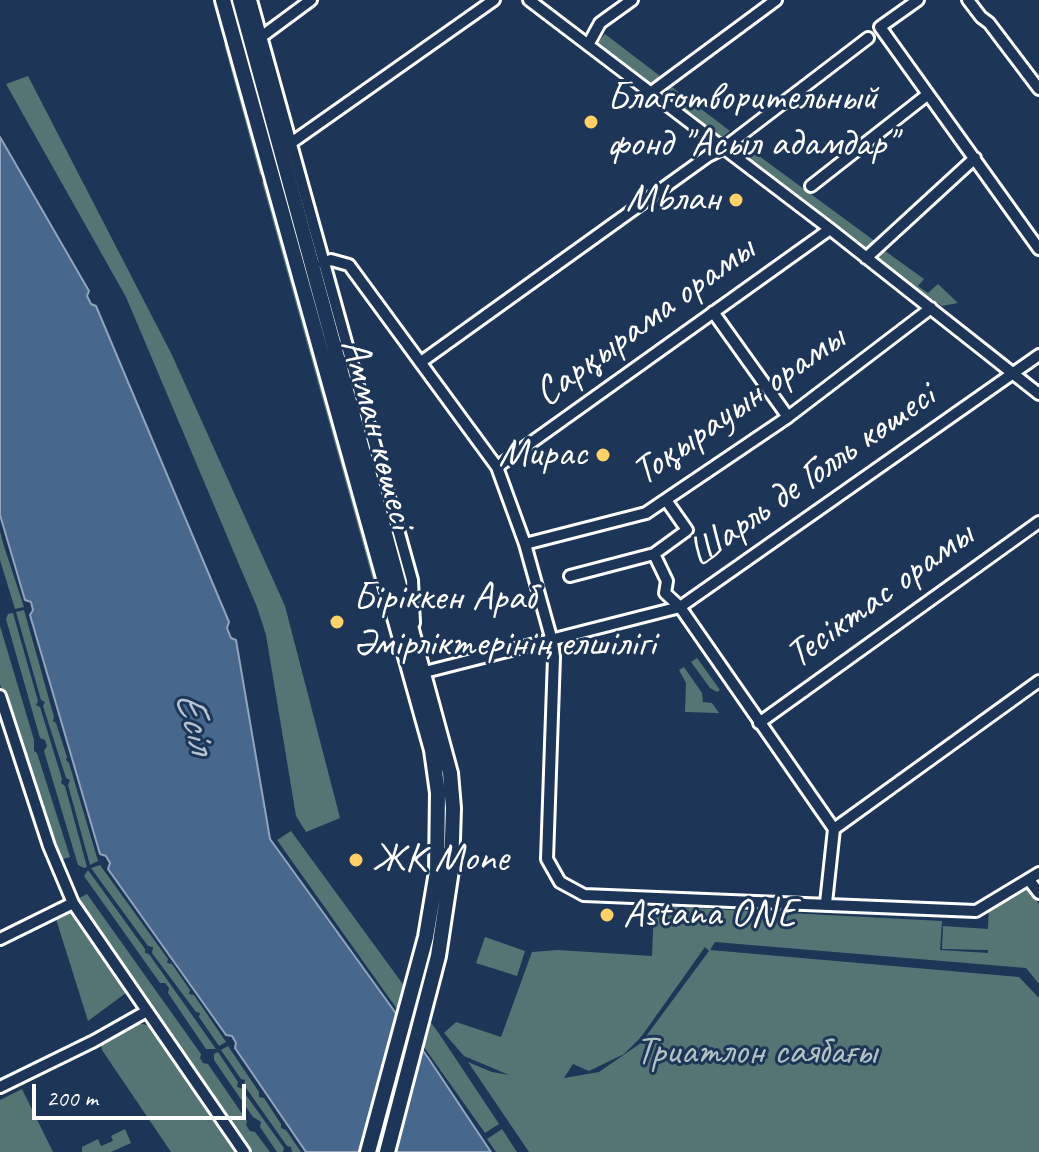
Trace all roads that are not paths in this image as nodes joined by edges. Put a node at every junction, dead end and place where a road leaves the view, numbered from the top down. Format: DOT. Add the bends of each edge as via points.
graph roads {
  1 [pos="223,0"];
  2 [pos="240,0"];
  3 [pos="251,0"];
  4 [pos="311,0"];
  5 [pos="494,0"];
  6 [pos="529,0"];
  7 [pos="632,0"];
  8 [pos="776,0"];
  9 [pos="918,0"];
  10 [pos="968,0"];
  11 [pos="261,37"];
  12 [pos="868,38"];
  13 [pos="588,45"];
  14 [pos="1039,89"];
  15 [pos="649,94"];
  16 [pos="927,95"];
  17 [pos="291,143"];
  18 [pos="724,148"];
  19 [pos="975,158"];
  20 [pos="811,186"];
  21 [pos="830,229"];
  22 [pos="1039,249"];
  23 [pos="866,258"];
  24 [pos="323,263"];
  25 [pos="931,308"];
  26 [pos="713,312"];
  27 [pos="1039,355"];
  28 [pos="421,362"];
  29 [pos="1014,374"];
  30 [pos="1039,394"];
  31 [pos="788,417"];
  32 [pos="497,467"];
  33 [pos="666,500"];
  34 [pos="1039,522"];
  35 [pos="525,544"];
  36 [pos="654,554"];
  37 [pos="570,576"];
  38 [pos="680,607"];
  39 [pos="414,641"];
  40 [pos="552,641"];
  41 [pos="417,674"];
  42 [pos="1039,681"];
  43 [pos="0,696"];
  44 [pos="759,723"];
  45 [pos="834,829"];
  46 [pos="1034,877"];
  47 [pos="1039,893"];
  48 [pos="73,903"];
  49 [pos="826,903"];
  50 [pos="0,939"];
  51 [pos="147,1011"];
  52 [pos="0,1087"];
  53 [pos="244,1152"];
  54 [pos="368,1152"];
  55 [pos="387,1152"];
  1 -- 41 [label="main road, Амман көшесі"];
  2 -- 39 [label="main road, Амман көшесі"];
  3 -- 11 [label="street, Амман көшесі"];
  4 -- 11 [label="street"];
  5 -- 17 [label="street"];
  6 -- 13 [label="street"];
  7 -- 13 [label="street" via="600,23"];
  8 -- 15 [label="street"];
  9 -- 16 [label="street" via="880,27"];
  10 -- 14 [label="street"];
  11 -- 17 [label="street, Амман көшесі"];
  12 -- 18 [label="street"];
  13 -- 15 [label="street"];
  15 -- 18 [label="street"];
  16 -- 19 [label="street"];
  16 -- 20 [label="street"];
  17 -- 24 [label="street, Амман көшесі"];
  18 -- 21 [label="street"];
  18 -- 28 [label="street"];
  19 -- 22 [label="street"];
  19 -- 23 [label="street"];
  21 -- 23 [label="street"];
  21 -- 26 [label="street, Сарқырама орамы"];
  23 -- 25 [label="street"];
  24 -- 28 [label="street" via="349,265"];
  24 -- 39 [label="street, Амман көшесі" via="412,580"];
  25 -- 29 [label="street"];
  25 -- 31 [label="street, Тоқырауын орамы"];
  26 -- 31 [label="street"];
  26 -- 32 [label="street, Сарқырама орамы"];
  27 -- 29 [label="street, Шарль де Голль көшесі"];
  28 -- 32 [label="street"];
  29 -- 30 [label="street"];
  29 -- 38 [label="street, Шарль де Голль көшесі"];
  31 -- 33 [label="street, Тоқырауын орамы"];
  32 -- 35 [label="street"];
  33 -- 35 [label="street, Тоқырауын орамы" via="646,513"];
  33 -- 36 [label="street" via="687,530"];
  34 -- 44 [label="street, Тесіктас орамы"];
  35 -- 40 [label="street"];
  36 -- 37 [label="street"];
  36 -- 38 [label="street" via="667,581 665,593"];
  38 -- 40 [label="street, Шарль де Голль көшесі"];
  38 -- 44 [label="street"];
  39 -- 41 [label="main road, Амман көшесі"];
  40 -- 41 [label="street, Шарль де Голль көшесі"];
  40 -- 49 [label="street" via="547,859 560,882 584,895"];
  41 -- 54 [label="main road, Амман көшесі" via="438,793 437,872 426,937"];
  41 -- 55 [label="main road, Амман көшесі" via="450,773 451,870 438,956"];
  42 -- 45 [label="street"];
  43 -- 48 [label="street"];
  44 -- 45 [label="street"];
  45 -- 49 [label="street"];
  46 -- 47 [label="street"];
  46 -- 49 [label="street" via="976,911"];
  48 -- 50 [label="street"];
  48 -- 51 [label="street"];
  51 -- 52 [label="street"];
  51 -- 53 [label="street"];
}
